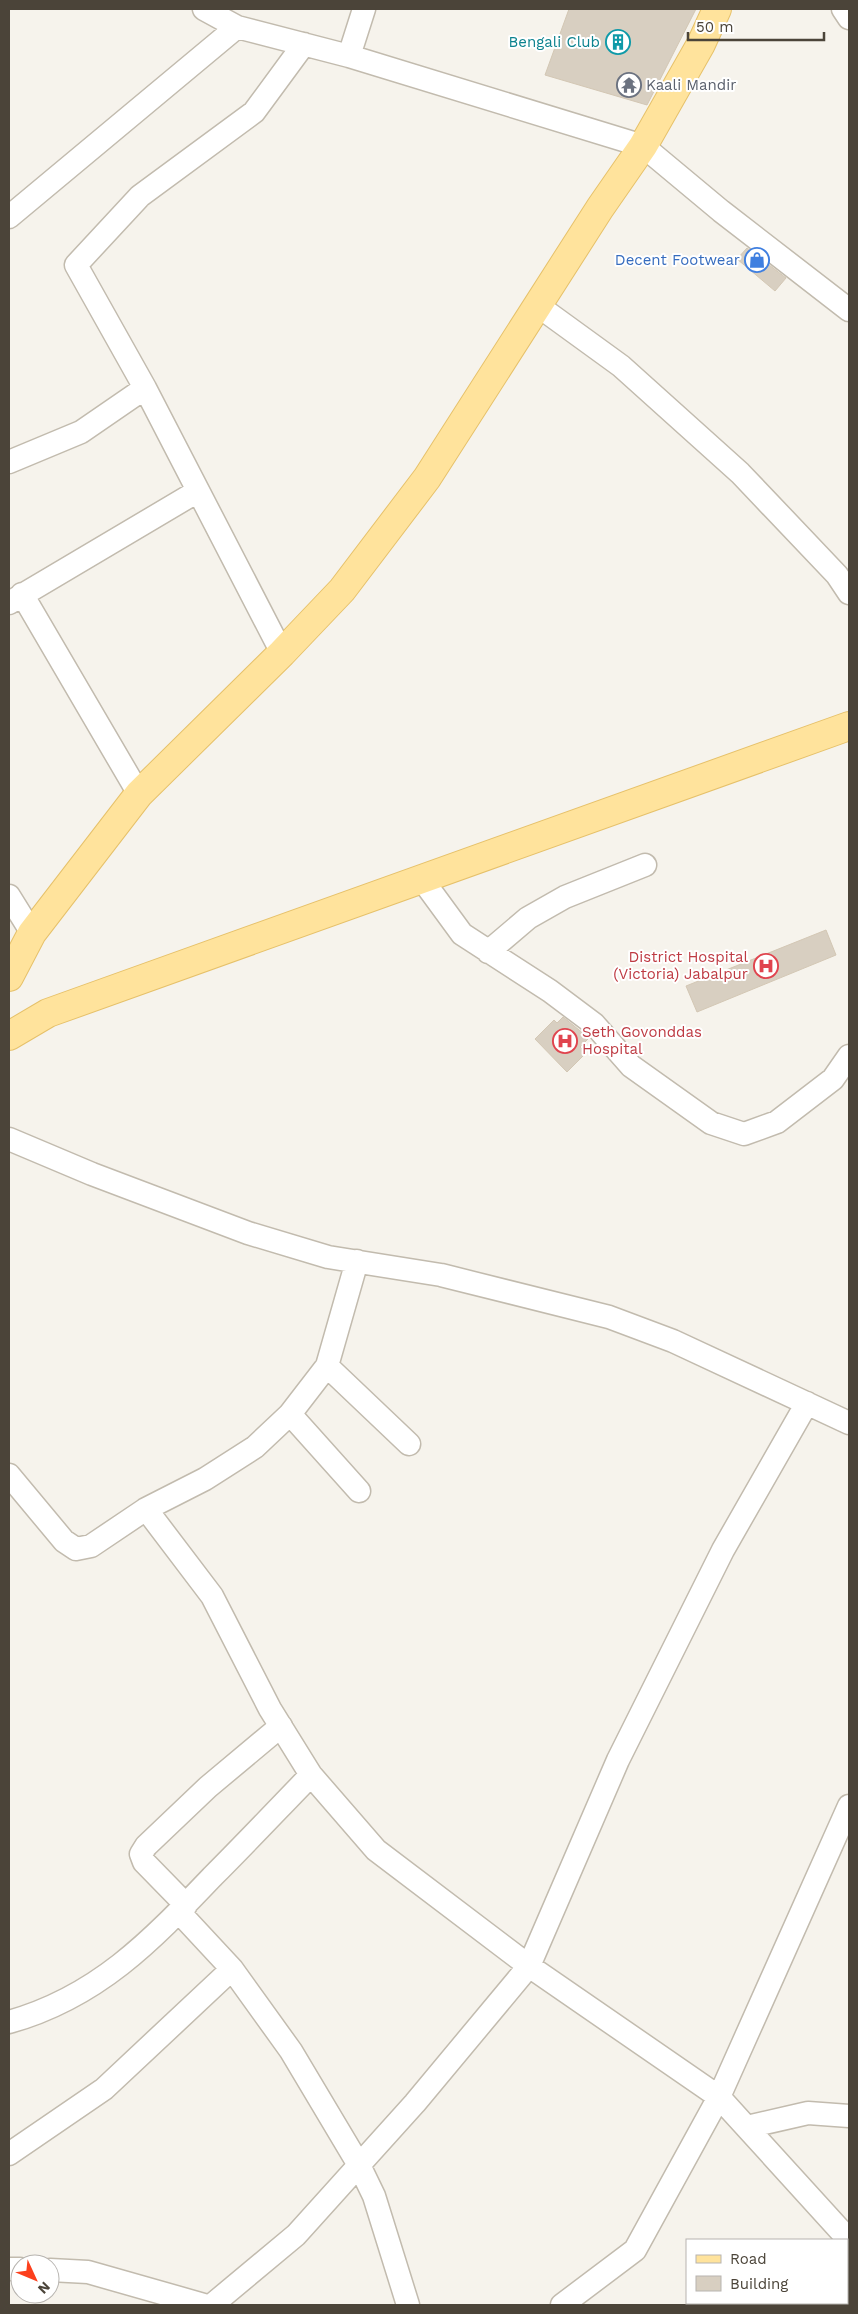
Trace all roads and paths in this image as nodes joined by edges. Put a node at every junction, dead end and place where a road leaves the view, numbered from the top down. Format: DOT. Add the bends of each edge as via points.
graph roads {
  1 [pos="204,9"];
  2 [pos="364,9"];
  3 [pos="717,9"];
  4 [pos="843,9"];
  5 [pos="849,18"];
  6 [pos="237,27"];
  7 [pos="304,44"];
  8 [pos="350,56"];
  9 [pos="642,146"];
  10 [pos="9,217"];
  11 [pos="537,305"];
  12 [pos="849,310"];
  13 [pos="145,388"];
  14 [pos="9,462"];
  15 [pos="198,491"];
  16 [pos="849,592"];
  17 [pos="15,599"];
  18 [pos="282,653"];
  19 [pos="849,726"];
  20 [pos="139,794"];
  21 [pos="644,865"];
  22 [pos="421,878"];
  23 [pos="9,896"];
  24 [pos="32,933"];
  25 [pos="488,952"];
  26 [pos="9,977"];
  27 [pos="10,1023"];
  28 [pos="849,1056"];
  29 [pos="9,1139"];
  30 [pos="357,1261"];
  31 [pos="326,1366"];
  32 [pos="807,1403"];
  33 [pos="290,1414"];
  34 [pos="849,1423"];
  35 [pos="409,1444"];
  36 [pos="9,1475"];
  37 [pos="359,1491"];
  38 [pos="146,1509"];
  39 [pos="280,1726"];
  40 [pos="310,1775"];
  41 [pos="849,1806"];
  42 [pos="182,1908"];
  43 [pos="529,1966"];
  44 [pos="232,1969"];
  45 [pos="9,2022"];
  46 [pos="719,2097"];
  47 [pos="849,2116"];
  48 [pos="747,2127"];
  49 [pos="9,2154"];
  50 [pos="359,2165"];
  51 [pos="849,2240"];
  52 [pos="60,2271"];
  53 [pos="204,2305"];
  54 [pos="212,2305"];
  55 [pos="408,2305"];
  56 [pos="562,2305"];
  1 -- 6 [label="street"];
  2 -- 8 [label="street"];
  3 -- 9 [label="main road" via="701,44"];
  4 -- 5 [label="street"];
  6 -- 7 [label="street"];
  6 -- 10 [label="street"];
  7 -- 8 [label="street"];
  7 -- 13 [label="street" via="254,112 140,196 76,265"];
  8 -- 9 [label="street"];
  9 -- 11 [label="main road"];
  9 -- 12 [label="street"];
  11 -- 16 [label="street" via="621,366 740,473 837,575"];
  11 -- 18 [label="main road" via="427,478 342,590"];
  13 -- 14 [label="street" via="81,432"];
  13 -- 15 [label="street"];
  15 -- 17 [label="street"];
  15 -- 18 [label="street"];
  17 -- 20 [label="street"];
  18 -- 20 [label="main road"];
  19 -- 22 [label="main road"];
  20 -- 24 [label="main road"];
  21 -- 25 [label="street" via="564,897 528,918"];
  22 -- 25 [label="street" via="462,934"];
  22 -- 27 [label="main road" via="48,1013"];
  23 -- 24 [label="street"];
  24 -- 26 [label="main road"];
  25 -- 28 [label="street" via="550,991 594,1024 631,1066 710,1123 744,1134 777,1122 833,1079"];
  29 -- 30 [label="street" via="248,1233 328,1257"];
  30 -- 31 [label="street"];
  30 -- 32 [label="street" via="441,1275 609,1317 673,1341"];
  31 -- 33 [label="street"];
  31 -- 35 [label="street"];
  32 -- 34 [label="street"];
  32 -- 43 [label="street" via="723,1550 618,1760"];
  33 -- 37 [label="street"];
  33 -- 38 [label="street" via="255,1447 205,1479"];
  36 -- 38 [label="street" via="64,1542 76,1548 91,1546"];
  38 -- 39 [label="street" via="212,1596"];
  39 -- 40 [label="street"];
  39 -- 42 [label="street" via="208,1787 146,1846 142,1854 144,1862"];
  40 -- 42 [label="street"];
  40 -- 43 [label="street" via="376,1850"];
  41 -- 46 [label="street"];
  42 -- 44 [label="street"];
  42 -- 45 [label="street" via="126,1962 78,1995"];
  43 -- 46 [label="street"];
  43 -- 50 [label="street"];
  44 -- 49 [label="street" via="104,2089"];
  44 -- 50 [label="street" via="291,2052"];
  46 -- 48 [label="street"];
  46 -- 56 [label="street" via="635,2250"];
  47 -- 48 [label="street" via="808,2113"];
  48 -- 51 [label="street"];
  50 -- 54 [label="street" via="296,2234"];
  50 -- 55 [label="street" via="377,2204"];
  52 -- 53 [label="street" via="88,2272"];
}
